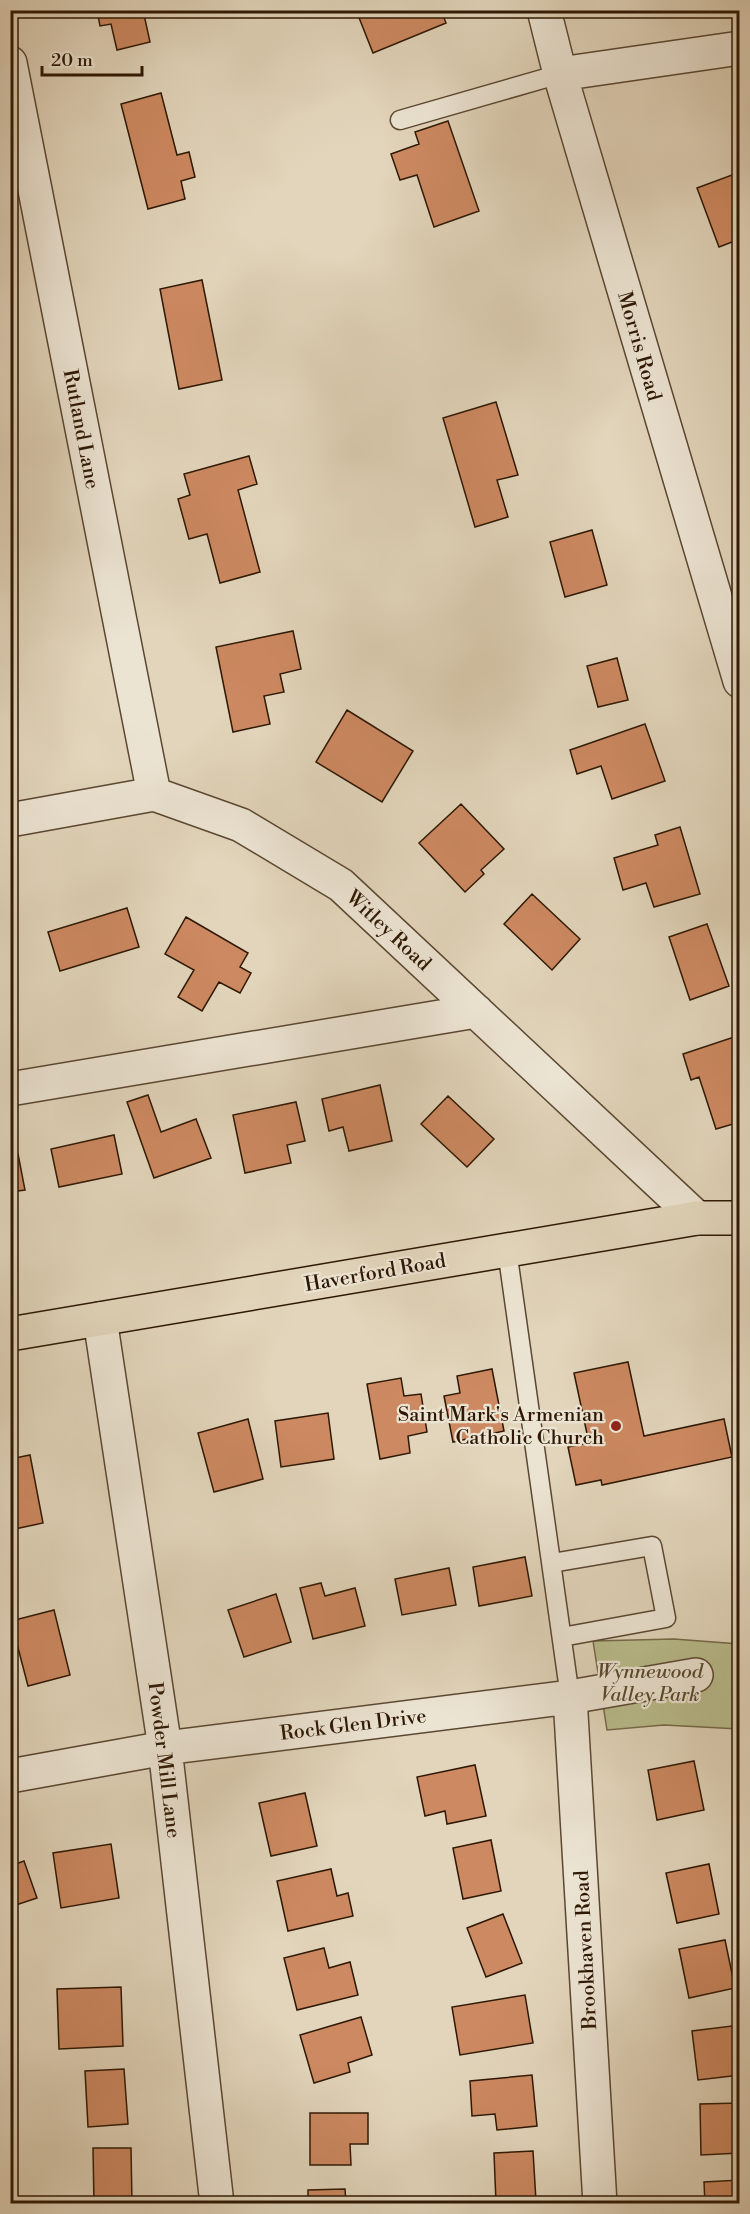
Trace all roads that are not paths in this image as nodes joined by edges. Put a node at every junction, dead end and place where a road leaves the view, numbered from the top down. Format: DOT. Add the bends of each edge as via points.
graph roads {
  1 [pos="544,10"];
  2 [pos="740,48"];
  3 [pos="10,63"];
  4 [pos="560,74"];
  5 [pos="400,120"];
  6 [pos="740,681"];
  7 [pos="154,794"];
  8 [pos="10,820"];
  9 [pos="476,1011"];
  10 [pos="10,1089"];
  11 [pos="697,1218"];
  12 [pos="740,1218"];
  13 [pos="507,1250"];
  14 [pos="100,1319"];
  15 [pos="10,1334"];
  16 [pos="552,1563"];
  17 [pos="562,1637"];
  18 [pos="696,1675"];
  19 [pos="570,1697"];
  20 [pos="165,1748"];
  21 [pos="10,1776"];
  22 [pos="217,2204"];
  23 [pos="600,2204"];
  1 -- 4 [label="street, Morris Road"];
  2 -- 4 [label="street"];
  3 -- 7 [label="street, Rutland Lane"];
  4 -- 5 [label="lane"];
  4 -- 6 [label="street, Morris Road"];
  7 -- 8 [label="street, Witley Road"];
  7 -- 9 [label="street, Witley Road" via="241,825 341,885"];
  9 -- 10 [label="street"];
  9 -- 11 [label="street, Witley Road"];
  11 -- 12 [label="main road, Haverford Road"];
  11 -- 13 [label="main road, Haverford Road"];
  13 -- 14 [label="main road, Haverford Road"];
  13 -- 16 [label="lane"];
  14 -- 15 [label="main road, Haverford Road"];
  14 -- 20 [label="street, Powder Mill Lane"];
  16 -- 17 [label="lane"];
  16 -- 17 [label="lane" via="652,1546 666,1618"];
  17 -- 19 [label="lane"];
  18 -- 19 [label="street, Rock Glen Drive"];
  19 -- 20 [label="street, Rock Glen Drive"];
  19 -- 23 [label="street, Brookhaven Road"];
  20 -- 21 [label="street, Rock Glen Drive"];
  20 -- 22 [label="street, Powder Mill Lane"];
}
